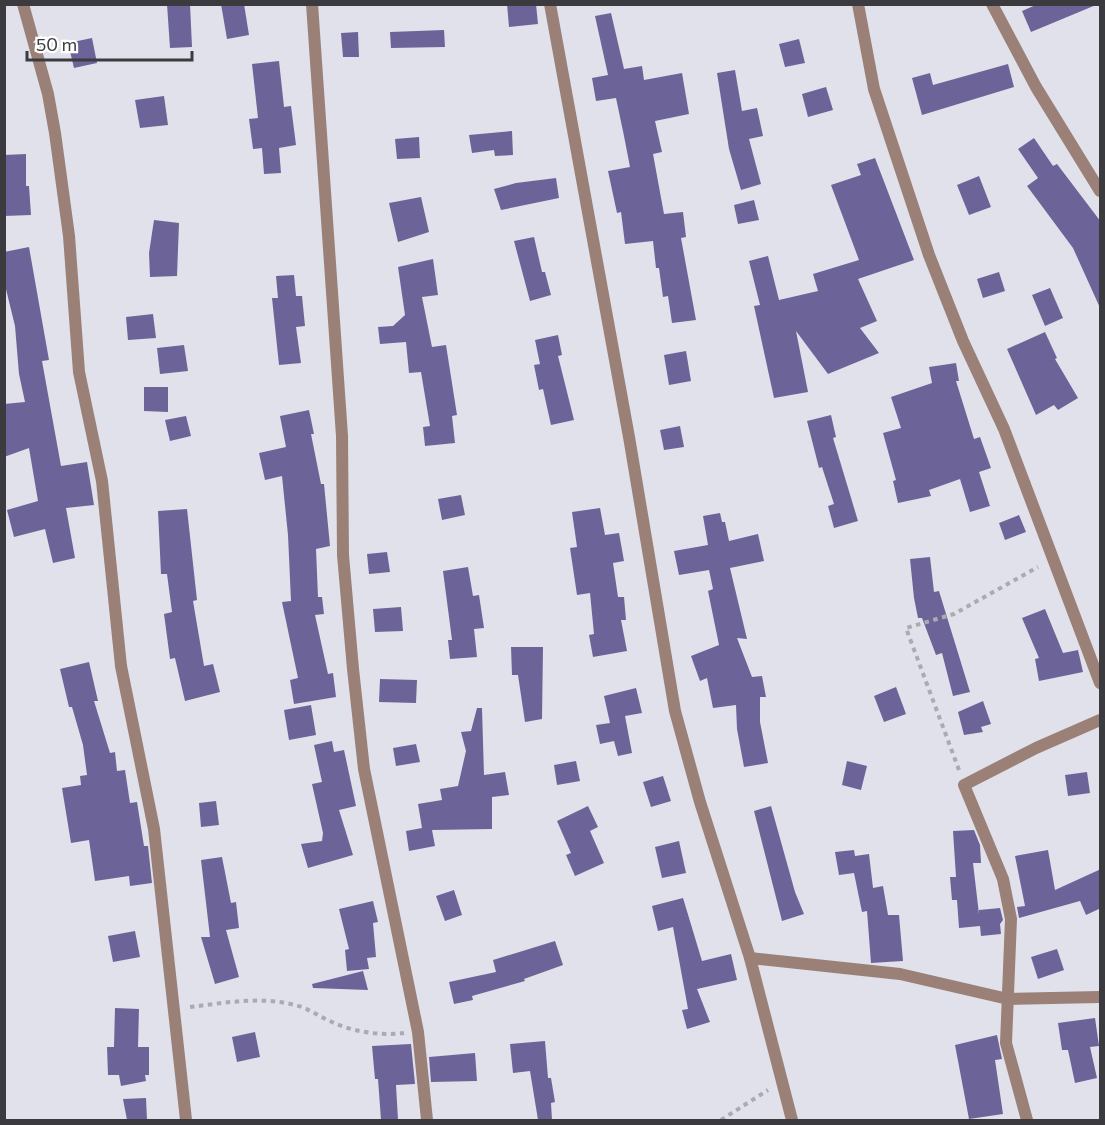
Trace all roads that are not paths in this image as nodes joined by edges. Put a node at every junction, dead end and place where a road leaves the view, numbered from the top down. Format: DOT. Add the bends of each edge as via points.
graph roads {
  1 [pos="23,4"];
  2 [pos="312,4"];
  3 [pos="550,4"];
  4 [pos="858,4"];
  5 [pos="992,4"];
  6 [pos="1101,191"];
  7 [pos="1101,683"];
  8 [pos="1101,720"];
  9 [pos="750,958"];
  10 [pos="1101,997"];
  11 [pos="1008,999"];
  12 [pos="186,1120"];
  13 [pos="428,1120"];
  14 [pos="792,1120"];
  15 [pos="1027,1120"];
  1 -- 12 [label="street" via="55,134 69,236 79,372 102,481 121,666 154,829"];
  2 -- 13 [label="street" via="342,436 343,555 353,669 364,769 418,1032"];
  3 -- 9 [label="street" via="675,711"];
  4 -- 7 [label="street" via="874,89 929,255 1004,429"];
  5 -- 6 [label="street" via="1036,87"];
  8 -- 11 [label="street" via="964,785 1003,879 1011,919"];
  9 -- 11 [label="street" via="900,974"];
  9 -- 14 [label="street"];
  10 -- 11 [label="street"];
  11 -- 15 [label="street" via="1006,1043"];
}
